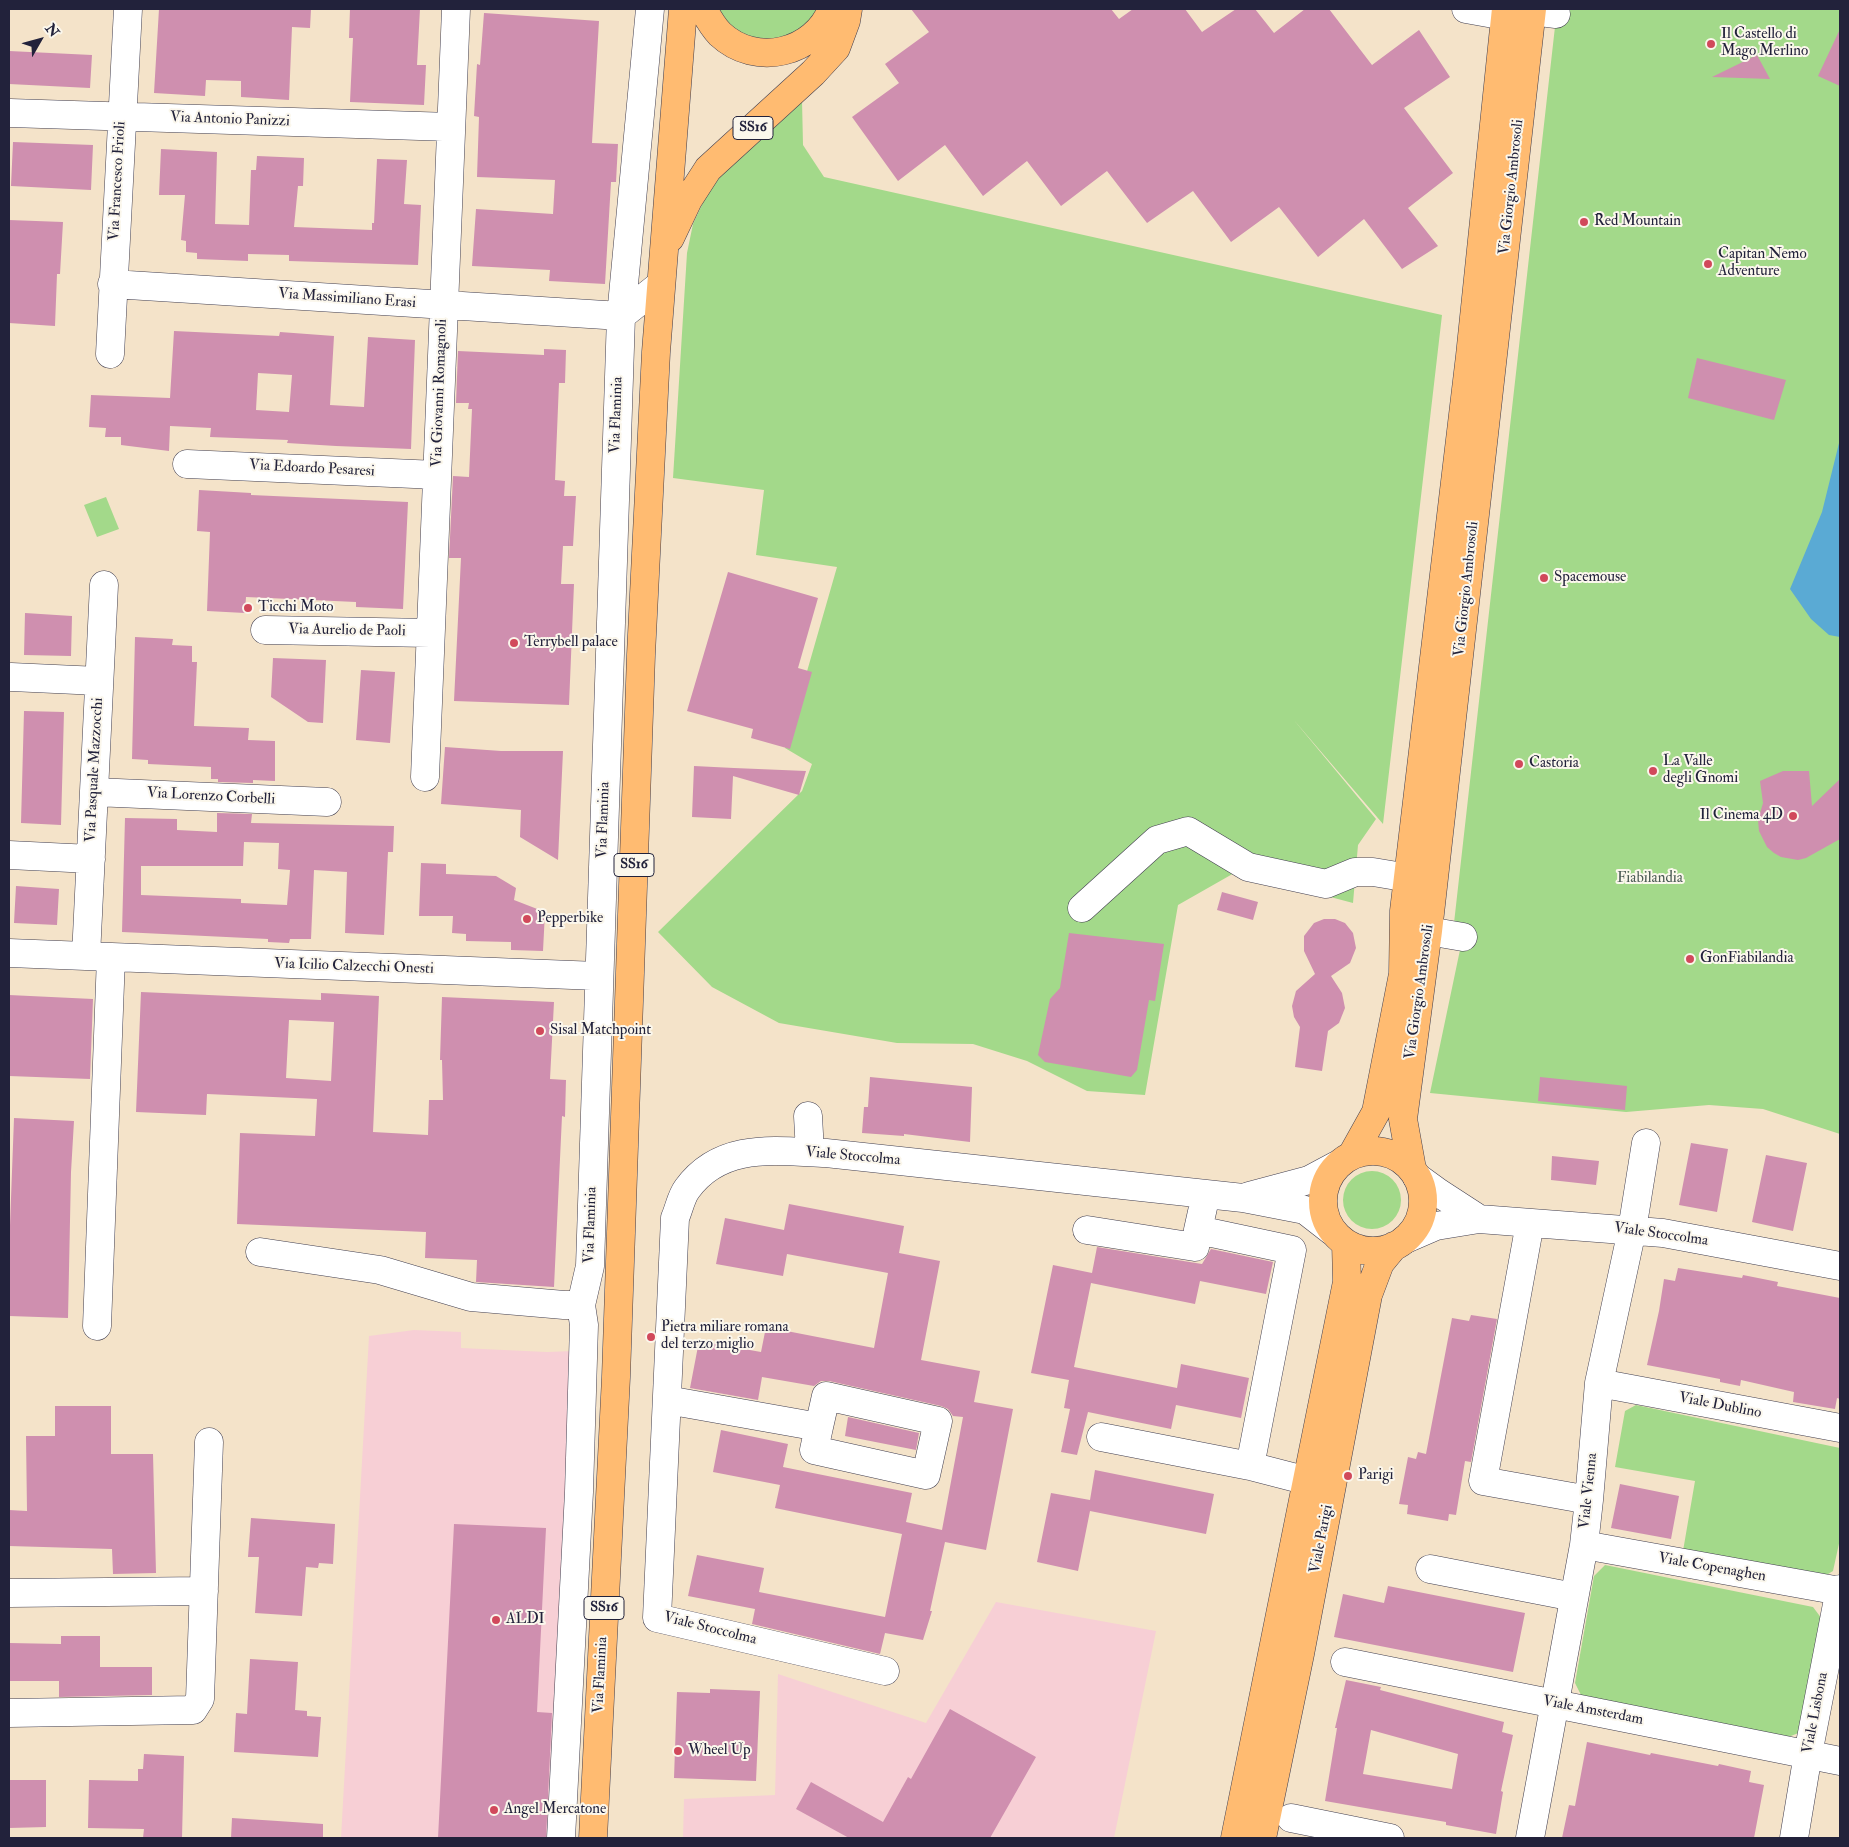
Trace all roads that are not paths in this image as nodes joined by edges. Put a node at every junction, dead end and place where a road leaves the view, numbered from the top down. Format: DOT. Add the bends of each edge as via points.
graph roads {
  1 [pos="128,9"];
  2 [pos="456,9"];
  3 [pos="650,9"];
  4 [pos="672,9"];
  5 [pos="682,9"];
  6 [pos="703,9"];
  7 [pos="832,9"];
  8 [pos="848,9"];
  9 [pos="1466,9"];
  10 [pos="1526,12"];
  11 [pos="680,42"];
  12 [pos="10,113"];
  13 [pos="122,116"];
  14 [pos="451,127"];
  15 [pos="663,253"];
  16 [pos="112,284"];
  17 [pos="660,285"];
  18 [pos="444,305"];
  19 [pos="621,316"];
  20 [pos="110,354"];
  21 [pos="187,464"];
  22 [pos="437,475"];
  23 [pos="104,585"];
  24 [pos="265,630"];
  25 [pos="430,633"];
  26 [pos="11,677"];
  27 [pos="99,681"];
  28 [pos="425,777"];
  29 [pos="94,792"];
  30 [pos="327,802"];
  31 [pos="9,855"];
  32 [pos="90,859"];
  33 [pos="1408,878"];
  34 [pos="1082,908"];
  35 [pos="1428,931"];
  36 [pos="1463,937"];
  37 [pos="9,953"];
  38 [pos="98,956"];
  39 [pos="598,976"];
  40 [pos="808,1116"];
  41 [pos="1646,1143"];
  42 [pos="810,1152"];
  43 [pos="1345,1160"];
  44 [pos="1415,1173"];
  45 [pos="1206,1194"];
  46 [pos="1243,1198"];
  47 [pos="1479,1219"];
  48 [pos="1530,1222"];
  49 [pos="1087,1230"];
  50 [pos="1198,1230"];
  51 [pos="1632,1230"];
  52 [pos="1339,1237"];
  53 [pos="1400,1243"];
  54 [pos="260,1252"];
  55 [pos="1840,1266"];
  56 [pos="581,1305"];
  57 [pos="97,1326"];
  58 [pos="582,1374"];
  59 [pos="616,1377"];
  60 [pos="1599,1383"];
  61 [pos="667,1400"];
  62 [pos="820,1427"];
  63 [pos="1840,1428"];
  64 [pos="1101,1437"];
  65 [pos="209,1442"];
  66 [pos="1250,1466"];
  67 [pos="1308,1481"];
  68 [pos="1589,1500"];
  69 [pos="1584,1544"];
  70 [pos="1430,1569"];
  71 [pos="204,1590"];
  72 [pos="1840,1591"];
  73 [pos="9,1593"];
  74 [pos="1574,1597"];
  75 [pos="1345,1662"];
  76 [pos="885,1671"];
  77 [pos="1554,1703"];
  78 [pos="9,1713"];
  79 [pos="1808,1754"];
  80 [pos="1840,1761"];
  81 [pos="1291,1818"];
  82 [pos="561,1838"];
  83 [pos="593,1838"];
  84 [pos="1235,1838"];
  85 [pos="1262,1838"];
  86 [pos="1390,1838"];
  87 [pos="1530,1838"];
  88 [pos="1794,1838"];
  1 -- 13 [label="street, Via Francesco Frioli"];
  2 -- 14 [label="street, Via Giovanni Romagnoli"];
  3 -- 19 [label="street, Via Flaminia"];
  4 -- 11 [label="street"];
  5 -- 11 [label="main road, Via Flaminia / SS16"];
  6 -- 7 [label="main road" via="721,35 741,47 763,53 779,52 808,41 820,30"];
  8 -- 15 [label="main road, Via Flaminia / SS16" via="836,48 708,169 688,200"];
  9 -- 10 [label="street"];
  10 -- 33 [label="main road, Via Giorgio Ambrosoli" via="1470,356"];
  10 -- 35 [label="main road, Via Giorgio Ambrosoli"];
  11 -- 15 [label="main road, Via Flaminia / SS16"];
  12 -- 13 [label="street, Via Antonio Panizzi"];
  13 -- 14 [label="street, Via Antonio Panizzi"];
  13 -- 16 [label="street, Via Francesco Frioli"];
  14 -- 18 [label="street, Via Giovanni Romagnoli"];
  15 -- 17 [label="main road, Via Flaminia / SS16"];
  16 -- 18 [label="street, Via Massimiliano Erasi"];
  16 -- 20 [label="street, Via Francesco Frioli"];
  17 -- 19 [label="street"];
  17 -- 59 [label="main road, Via Flaminia / SS16" via="641,654"];
  18 -- 19 [label="street, Via Massimiliano Erasi"];
  18 -- 22 [label="street, Via Giovanni Romagnoli"];
  19 -- 39 [label="street, Via Flaminia"];
  21 -- 22 [label="street, Via Edoardo Pesaresi"];
  22 -- 25 [label="street, Via Giovanni Romagnoli"];
  23 -- 27 [label="street, Via Pasquale Mazzocchi"];
  24 -- 25 [label="street, Via Aurelio de Paoli"];
  25 -- 28 [label="street, Via Giovanni Romagnoli"];
  26 -- 27 [label="street, Via Pasquale Mazzocchi"];
  27 -- 29 [label="street, Via Pasquale Mazzocchi"];
  29 -- 30 [label="street, Via Lorenzo Corbelli"];
  29 -- 32 [label="street, Via Pasquale Mazzocchi"];
  31 -- 32 [label="street, Via Pasquale Mazzocchi"];
  32 -- 38 [label="street, Via Pasquale Mazzocchi"];
  33 -- 34 [label="street" via="1356,872 1326,884 1248,867 1188,831 1157,840"];
  33 -- 43 [label="main road, Via Giorgio Ambrosoli" via="1403,974 1380,1095 1376,1112"];
  35 -- 36 [label="street"];
  35 -- 44 [label="main road, Via Giorgio Ambrosoli" via="1402,1119"];
  37 -- 38 [label="street, Via Icilio Calzecchi Onesti"];
  38 -- 39 [label="street, Via Icilio Calzecchi Onesti"];
  38 -- 57 [label="street"];
  39 -- 56 [label="street, Via Flaminia" via="590,1266"];
  40 -- 42 [label="street"];
  41 -- 51 [label="street, Viale Vienna"];
  42 -- 45 [label="street, Viale Stoccolma"];
  42 -- 61 [label="street, Viale Stoccolma" via="742,1152 710,1166 686,1190 675,1218"];
  43 -- 44 [label="main road" via="1359,1152 1386,1152 1398,1157"];
  43 -- 46 [label="street, Viale Stoccolma" via="1309,1180"];
  43 -- 52 [label="main road" via="1329,1175 1322,1204 1326,1218"];
  44 -- 47 [label="street"];
  44 -- 53 [label="main road" via="1422,1190 1421,1217 1415,1229"];
  45 -- 46 [label="street, Viale Stoccolma"];
  45 -- 50 [label="street"];
  46 -- 52 [label="street, Viale Stoccolma" via="1306,1210"];
  47 -- 48 [label="street, Viale Stoccolma"];
  47 -- 53 [label="street, Viale Stoccolma" via="1436,1226"];
  48 -- 51 [label="street, Viale Stoccolma"];
  48 -- 68 [label="street" via="1483,1481"];
  49 -- 50 [label="street" via="1195,1247"];
  50 -- 66 [label="street" via="1292,1250"];
  51 -- 55 [label="street, Viale Stoccolma"];
  51 -- 60 [label="street, Viale Vienna"];
  52 -- 53 [label="main road" via="1369,1251"];
  52 -- 67 [label="main road, Viale Parigi" via="1347,1282"];
  53 -- 85 [label="main road, Viale Parigi" via="1380,1262 1368,1295"];
  54 -- 56 [label="street" via="380,1270 472,1297"];
  56 -- 58 [label="street, Via Flaminia" via="584,1325"];
  58 -- 59 [label="street"];
  58 -- 82 [label="street, Via Flaminia"];
  59 -- 83 [label="main road, Via Flaminia / SS16"];
  60 -- 63 [label="street, Viale Dublino"];
  60 -- 68 [label="street, Viale Vienna"];
  61 -- 62 [label="street"];
  61 -- 76 [label="street, Viale Stoccolma" via="657,1618"];
  64 -- 66 [label="street"];
  65 -- 71 [label="street"];
  66 -- 67 [label="street"];
  67 -- 84 [label="main road, Viale Parigi"];
  68 -- 69 [label="street, Viale Vienna"];
  69 -- 72 [label="street, Viale Copenaghen"];
  69 -- 74 [label="street, Viale Vienna"];
  70 -- 74 [label="street"];
  71 -- 73 [label="street"];
  71 -- 78 [label="street" via="200,1699 193,1710"];
  72 -- 79 [label="street, Viale Lisbona"];
  74 -- 77 [label="street, Viale Vienna"];
  75 -- 77 [label="street, Viale Amsterdam"];
  77 -- 79 [label="street, Viale Amsterdam"];
  77 -- 87 [label="street, Viale Vienna"];
  79 -- 80 [label="street, Viale Amsterdam"];
  79 -- 88 [label="street, Viale Lisbona"];
  81 -- 86 [label="street"];
}
